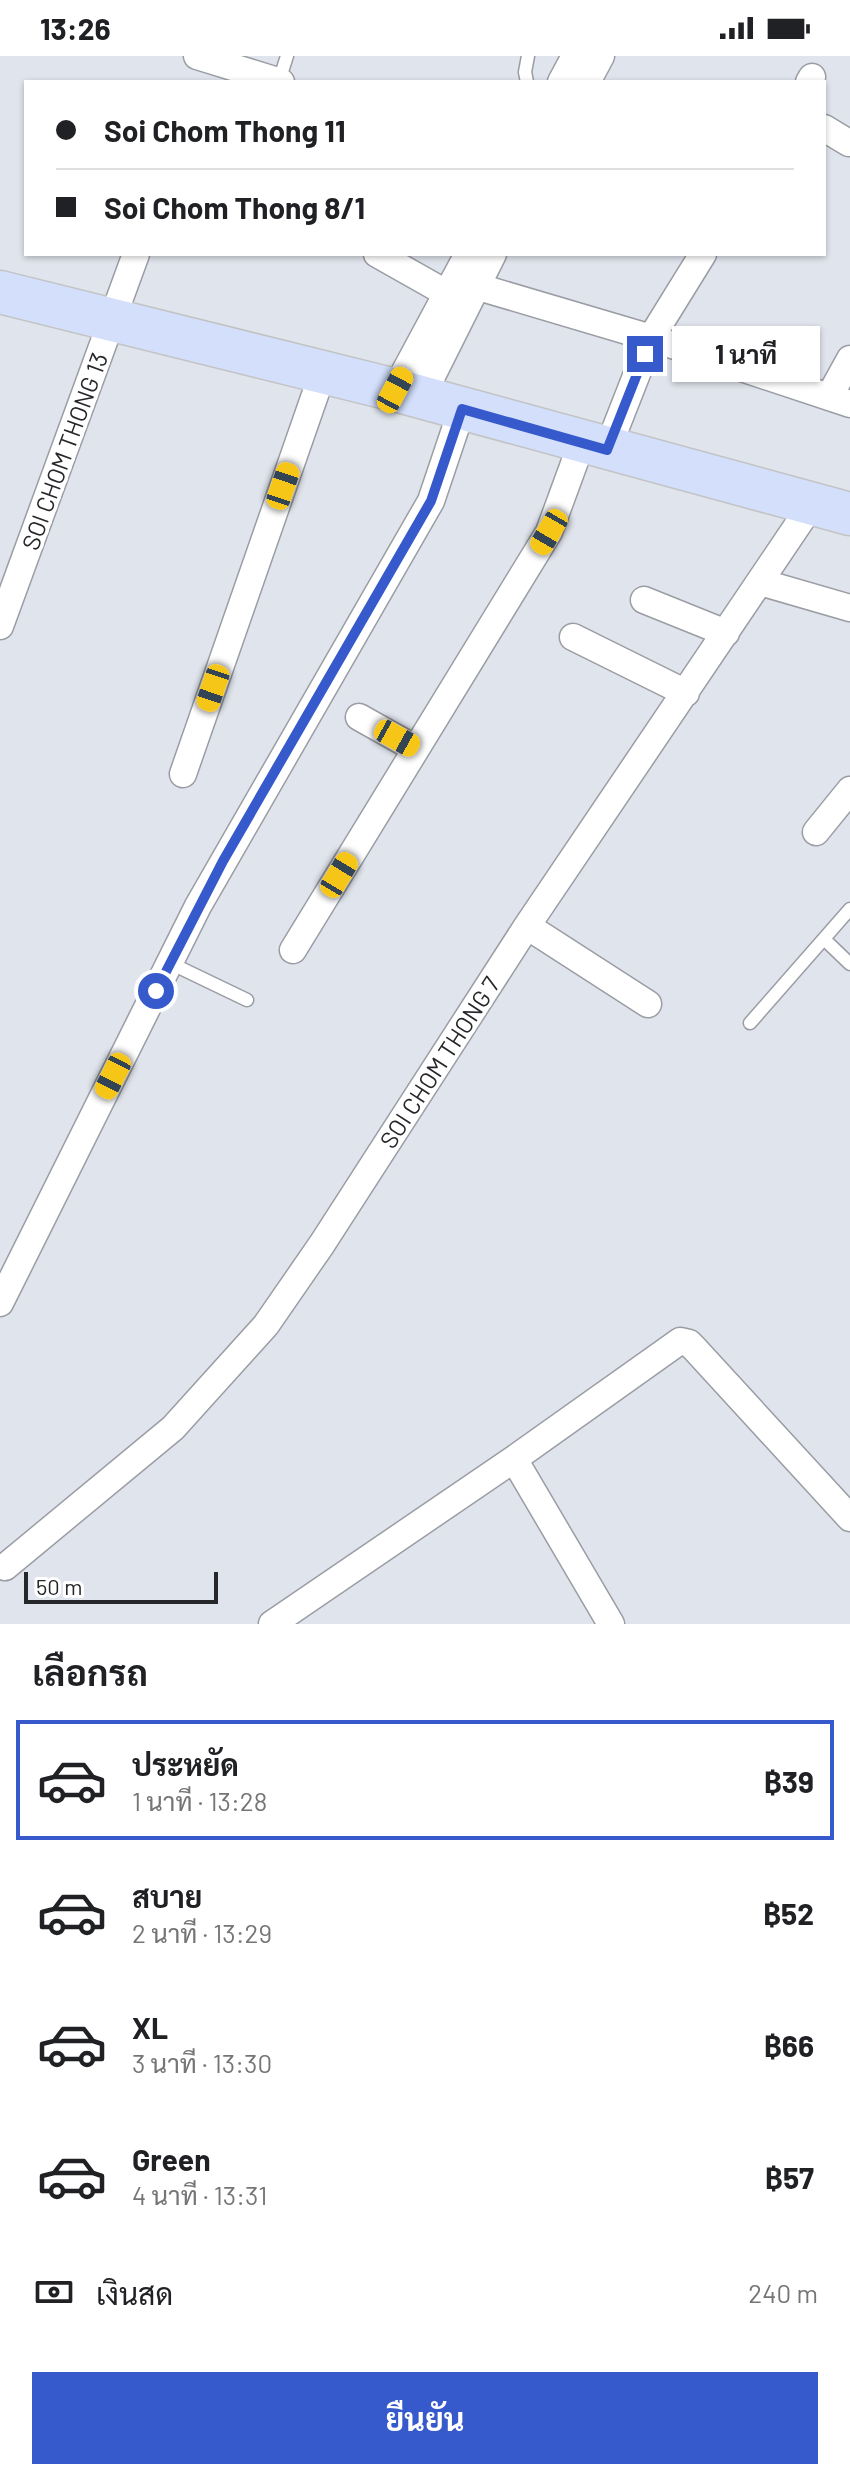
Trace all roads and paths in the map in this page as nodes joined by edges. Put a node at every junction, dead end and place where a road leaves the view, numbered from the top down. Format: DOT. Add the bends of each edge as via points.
graph roads {
  1 [pos="287,56"];
  2 [pos="528,56"];
  3 [pos="575,56"];
  4 [pos="601,56"];
  5 [pos="203,63"];
  6 [pos="272,80"];
  7 [pos="281,80"];
  8 [pos="527,80"];
  9 [pos="562,80"];
  10 [pos="588,80"];
  11 [pos="826,129"];
  12 [pos="849,143"];
  13 [pos="135,256"];
  14 [pos="382,256"];
  15 [pos="467,256"];
  16 [pos="491,256"];
  17 [pos="702,256"];
  18 [pos="459,286"];
  19 [pos="0,292"];
  20 [pos="112,320"];
  21 [pos="651,338"];
  22 [pos="850,359"];
  23 [pos="323,372"];
  24 [pos="408,394"];
  25 [pos="840,401"];
  26 [pos="462,409"];
  27 [pos="594,446"];
  28 [pos="831,509"];
  29 [pos="760,582"];
  30 [pos="644,600"];
  31 [pos="850,608"];
  32 [pos="0,626"];
  33 [pos="726,633"];
  34 [pos="573,637"];
  35 [pos="686,693"];
  36 [pos="359,717"];
  37 [pos="416,749"];
  38 [pos="183,774"];
  39 [pos="850,790"];
  40 [pos="816,832"];
  41 [pos="850,909"];
  42 [pos="527,926"];
  43 [pos="824,939"];
  44 [pos="293,950"];
  45 [pos="170,963"];
  46 [pos="850,964"];
  47 [pos="247,1000"];
  48 [pos="648,1004"];
  49 [pos="750,1023"];
  50 [pos="0,1303"];
  51 [pos="514,1459"];
  52 [pos="850,1518"];
  53 [pos="5,1567"];
  54 [pos="272,1624"];
  55 [pos="611,1624"];
  1 -- 7 [label="lane"];
  2 -- 8 [label="lane"];
  3 -- 9 [label="street"];
  4 -- 10 [label="street"];
  5 -- 6 [label="street"];
  11 -- 12 [label="street"];
  13 -- 20 [label="street, SOI CHOM THONG 13"];
  14 -- 18 [label="street"];
  15 -- 18 [label="street"];
  16 -- 18 [label="street"];
  17 -- 21 [label="street"];
  18 -- 21 [label="street"];
  18 -- 24 [label="street"];
  19 -- 20 [label="main road"];
  20 -- 23 [label="main road"];
  20 -- 32 [label="street, SOI CHOM THONG 13"];
  21 -- 25 [label="street"];
  21 -- 27 [label="street"];
  22 -- 25 [label="street"];
  23 -- 24 [label="main road"];
  23 -- 38 [label="street"];
  24 -- 26 [label="main road"];
  26 -- 27 [label="main road"];
  26 -- 45 [label="street" via="431,501 223,861"];
  27 -- 28 [label="main road"];
  27 -- 37 [label="street" via="549,532"];
  28 -- 29 [label="street, SOI CHOM THONG 7"];
  29 -- 31 [label="street"];
  29 -- 33 [label="street, SOI CHOM THONG 7"];
  30 -- 33 [label="street"];
  33 -- 35 [label="street, SOI CHOM THONG 7"];
  34 -- 35 [label="street"];
  35 -- 42 [label="street, SOI CHOM THONG 7"];
  36 -- 37 [label="street"];
  37 -- 44 [label="street"];
  39 -- 40 [label="street"];
  41 -- 43 [label="lane"];
  42 -- 48 [label="street"];
  42 -- 53 [label="street, SOI CHOM THONG 7" via="266,1325 173,1428"];
  43 -- 46 [label="lane"];
  43 -- 49 [label="lane"];
  45 -- 47 [label="lane"];
  45 -- 50 [label="street"];
  51 -- 52 [label="street" via="684,1341"];
  51 -- 54 [label="street"];
  51 -- 55 [label="street"];
}
